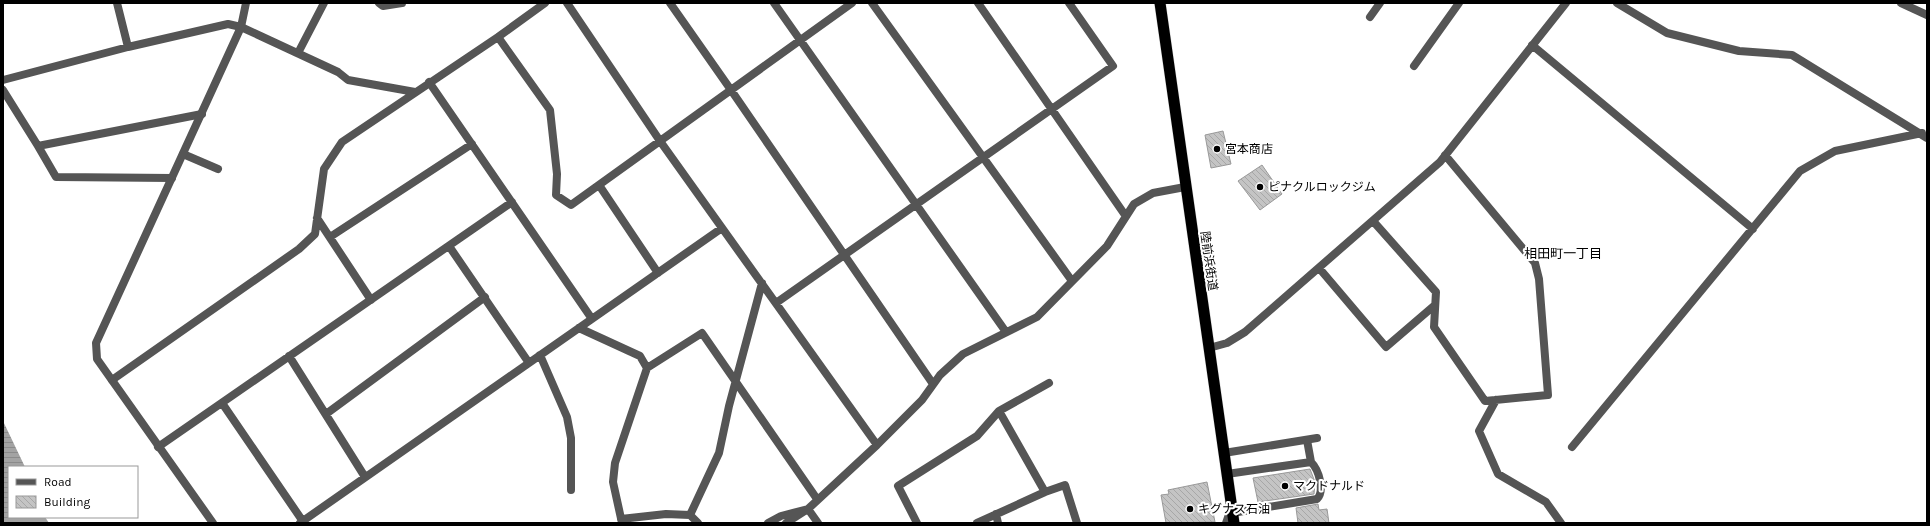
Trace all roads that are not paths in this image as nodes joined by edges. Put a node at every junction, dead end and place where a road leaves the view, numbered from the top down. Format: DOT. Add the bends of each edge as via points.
graph roads {
  1 [pos="117,3"];
  2 [pos="246,3"];
  3 [pos="324,3"];
  4 [pos="379,3"];
  5 [pos="402,3"];
  6 [pos="545,3"];
  7 [pos="567,3"];
  8 [pos="670,3"];
  9 [pos="774,3"];
  10 [pos="852,3"];
  11 [pos="872,3"];
  12 [pos="978,3"];
  13 [pos="1069,3"];
  14 [pos="1160,3"];
  15 [pos="1380,3"];
  16 [pos="1458,3"];
  17 [pos="1566,3"];
  18 [pos="1617,3"];
  19 [pos="1901,3"];
  20 [pos="1927,15"];
  21 [pos="1370,17"];
  22 [pos="241,28"];
  23 [pos="498,37"];
  24 [pos="800,40"];
  25 [pos="1532,45"];
  26 [pos="128,47"];
  27 [pos="298,53"];
  28 [pos="1414,66"];
  29 [pos="3,80"];
  30 [pos="429,82"];
  31 [pos="3,90"];
  32 [pos="731,90"];
  33 [pos="415,92"];
  34 [pos="1052,109"];
  35 [pos="202,114"];
  36 [pos="1924,136"];
  37 [pos="660,141"];
  38 [pos="472,144"];
  39 [pos="38,146"];
  40 [pos="183,154"];
  41 [pos="1445,155"];
  42 [pos="983,158"];
  43 [pos="218,169"];
  44 [pos="172,178"];
  45 [pos="599,185"];
  46 [pos="1185,187"];
  47 [pos="512,202"];
  48 [pos="916,205"];
  49 [pos="1125,215"];
  50 [pos="317,218"];
  51 [pos="1373,220"];
  52 [pos="722,228"];
  53 [pos="1753,229"];
  54 [pos="330,237"];
  55 [pos="449,246"];
  56 [pos="845,255"];
  57 [pos="1319,268"];
  58 [pos="658,273"];
  59 [pos="1072,281"];
  60 [pos="762,283"];
  61 [pos="485,297"];
  62 [pos="371,300"];
  63 [pos="776,304"];
  64 [pos="1435,305"];
  65 [pos="592,319"];
  66 [pos="579,328"];
  67 [pos="1006,332"];
  68 [pos="1209,348"];
  69 [pos="540,355"];
  70 [pos="289,356"];
  71 [pos="529,363"];
  72 [pos="647,368"];
  73 [pos="112,380"];
  74 [pos="735,382"];
  75 [pos="1050,383"];
  76 [pos="933,384"];
  77 [pos="1496,400"];
  78 [pos="222,403"];
  79 [pos="999,411"];
  80 [pos="326,414"];
  81 [pos="1317,438"];
  82 [pos="1307,440"];
  83 [pos="877,445"];
  84 [pos="158,447"];
  85 [pos="1572,447"];
  86 [pos="1224,453"];
  87 [pos="1312,462"];
  88 [pos="1227,474"];
  89 [pos="365,477"];
  90 [pos="571,490"];
  91 [pos="1045,492"];
  92 [pos="817,499"];
  93 [pos="808,509"];
  94 [pos="996,514"];
  95 [pos="1232,514"];
  96 [pos="690,515"];
  97 [pos="622,521"];
  98 [pos="302,522"];
  99 [pos="213,523"];
  100 [pos="698,523"];
  101 [pos="768,523"];
  102 [pos="786,523"];
  103 [pos="818,523"];
  104 [pos="917,523"];
  105 [pos="977,523"];
  106 [pos="998,523"];
  107 [pos="1077,523"];
  108 [pos="1226,523"];
  109 [pos="1561,523"];
  1 -- 26 [label="street"];
  2 -- 22 [label="street"];
  3 -- 27 [label="street"];
  4 -- 5 [label="street" via="383,6"];
  6 -- 23 [label="street"];
  7 -- 37 [label="street"];
  8 -- 32 [label="street"];
  9 -- 24 [label="street"];
  10 -- 24 [label="street"];
  11 -- 42 [label="street"];
  12 -- 34 [label="street"];
  13 -- 34 [label="street" via="1113,66"];
  14 -- 46 [label="highway, 陸前浜街道"];
  15 -- 21 [label="street"];
  16 -- 28 [label="street"];
  17 -- 25 [label="street"];
  18 -- 36 [label="street" via="1667,33 1739,51 1792,55"];
  19 -- 20 [label="street"];
  22 -- 26 [label="street" via="228,24"];
  22 -- 27 [label="street"];
  22 -- 35 [label="street"];
  23 -- 30 [label="street"];
  23 -- 45 [label="street" via="550,110 557,174 556,195 571,205"];
  24 -- 32 [label="street"];
  24 -- 48 [label="street"];
  25 -- 41 [label="street"];
  25 -- 53 [label="street"];
  26 -- 29 [label="street"];
  27 -- 33 [label="street" via="338,72 348,80"];
  30 -- 33 [label="street"];
  30 -- 38 [label="street"];
  31 -- 39 [label="street"];
  32 -- 37 [label="street"];
  32 -- 56 [label="street"];
  33 -- 50 [label="street" via="342,142 324,169"];
  34 -- 42 [label="street"];
  34 -- 49 [label="street"];
  35 -- 39 [label="street"];
  35 -- 40 [label="street"];
  36 -- 53 [label="street" via="1835,151 1800,172"];
  37 -- 45 [label="street"];
  37 -- 52 [label="street"];
  38 -- 47 [label="street"];
  38 -- 54 [label="street"];
  39 -- 44 [label="street" via="56,177"];
  40 -- 43 [label="street"];
  40 -- 44 [label="street"];
  41 -- 51 [label="street"];
  41 -- 77 [label="street" via="1536,263 1548,395"];
  42 -- 48 [label="street"];
  42 -- 59 [label="street"];
  44 -- 73 [label="street" via="96,343 98,359"];
  45 -- 58 [label="street"];
  46 -- 49 [label="street" via="1141,198"];
  46 -- 68 [label="highway, 陸前浜街道"];
  47 -- 55 [label="street"];
  47 -- 65 [label="street"];
  48 -- 56 [label="street"];
  48 -- 67 [label="street"];
  49 -- 59 [label="street" via="1107,246"];
  50 -- 54 [label="street"];
  50 -- 73 [label="street" via="315,234 299,249"];
  51 -- 57 [label="street"];
  51 -- 64 [label="street" via="1436,292"];
  52 -- 58 [label="street"];
  52 -- 60 [label="street"];
  53 -- 85 [label="street"];
  54 -- 62 [label="street"];
  55 -- 61 [label="street"];
  55 -- 62 [label="street"];
  56 -- 63 [label="street"];
  56 -- 76 [label="street"];
  57 -- 64 [label="street" via="1386,347"];
  57 -- 68 [label="street" via="1245,332 1228,343"];
  58 -- 65 [label="street"];
  59 -- 67 [label="street" via="1037,316"];
  60 -- 63 [label="street"];
  60 -- 74 [label="street"];
  61 -- 71 [label="street"];
  61 -- 80 [label="street"];
  62 -- 70 [label="street"];
  63 -- 83 [label="street"];
  64 -- 77 [label="street" via="1434,327 1485,401"];
  65 -- 66 [label="street"];
  66 -- 69 [label="street"];
  66 -- 72 [label="street" via="640,356"];
  67 -- 76 [label="street" via="963,354"];
  68 -- 86 [label="highway, 陸前浜街道"];
  69 -- 71 [label="street"];
  69 -- 90 [label="street" via="567,417 571,438"];
  70 -- 78 [label="street"];
  70 -- 80 [label="street"];
  71 -- 89 [label="street"];
  72 -- 74 [label="street" via="702,333"];
  72 -- 97 [label="street" via="615,463 613,482"];
  73 -- 84 [label="street"];
  74 -- 92 [label="street"];
  74 -- 96 [label="street" via="719,453"];
  75 -- 79 [label="street"];
  76 -- 83 [label="street" via="922,400"];
  77 -- 109 [label="street" via="1479,431 1498,474 1546,502"];
  78 -- 84 [label="street"];
  78 -- 98 [label="street"];
  79 -- 91 [label="street"];
  79 -- 104 [label="street" via="977,436 898,486"];
  80 -- 89 [label="street"];
  81 -- 82 [label="street"];
  82 -- 86 [label="street"];
  82 -- 87 [label="street"];
  83 -- 92 [label="street"];
  84 -- 99 [label="street"];
  86 -- 88 [label="highway, 陸前浜街道"];
  87 -- 88 [label="street"];
  87 -- 95 [label="street" via="1316,466 1321,490 1321,495 1317,499"];
  88 -- 95 [label="highway, 陸前浜街道"];
  89 -- 98 [label="street"];
  91 -- 94 [label="street"];
  91 -- 107 [label="street" via="1065,485"];
  92 -- 93 [label="street"];
  93 -- 101 [label="street" via="781,516"];
  93 -- 102 [label="street"];
  93 -- 103 [label="street"];
  94 -- 105 [label="street"];
  94 -- 106 [label="street"];
  95 -- 108 [label="street"];
  96 -- 97 [label="street" via="666,514"];
  96 -- 100 [label="street"];
}
